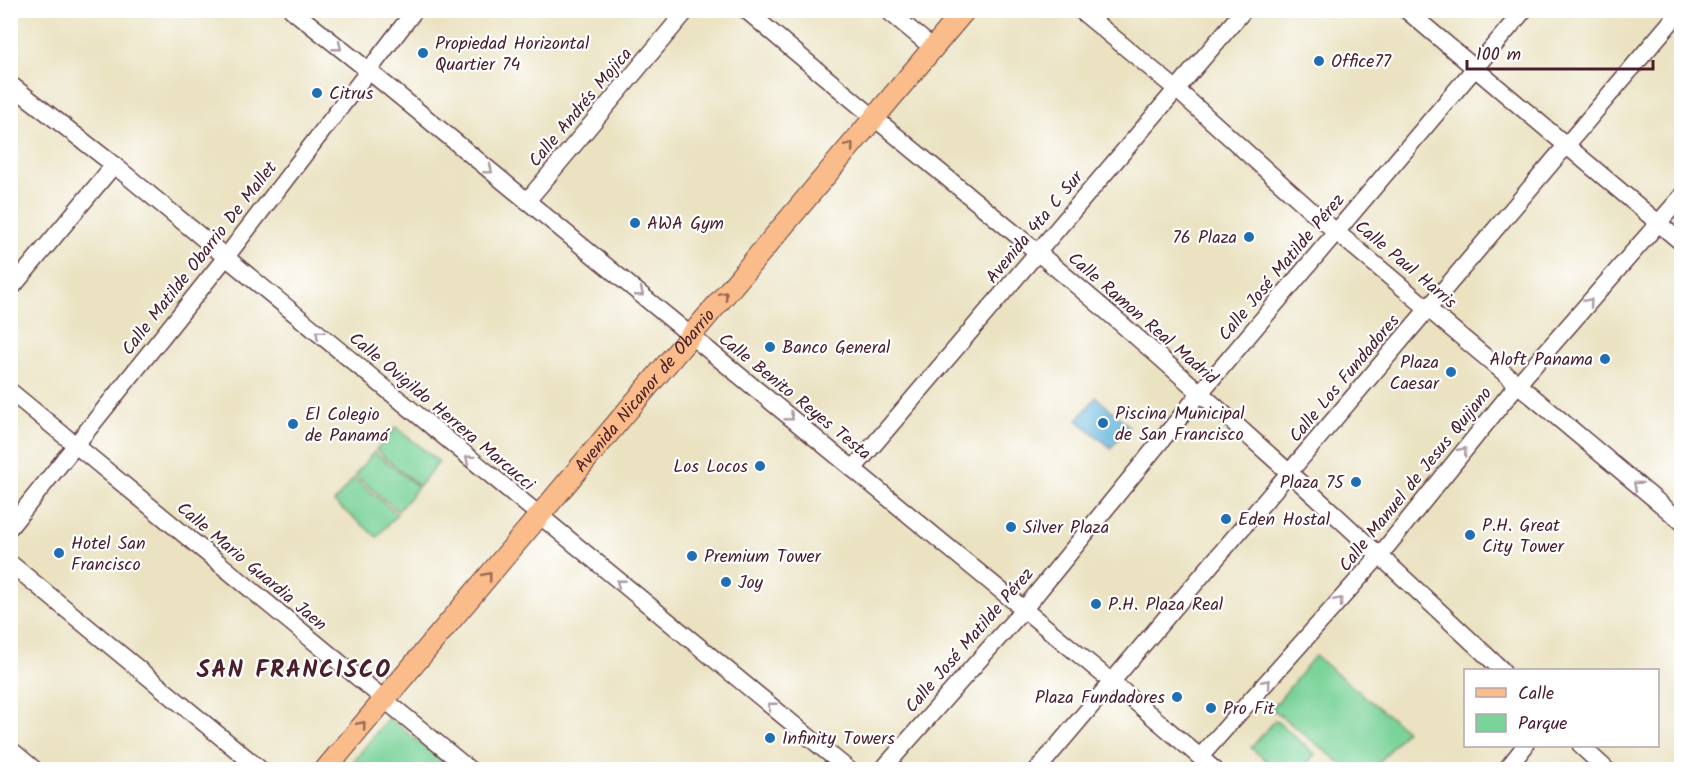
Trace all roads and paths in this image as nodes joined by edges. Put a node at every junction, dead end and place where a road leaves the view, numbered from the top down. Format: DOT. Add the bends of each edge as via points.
graph roads {
  1 [pos="292,10"];
  2 [pos="415,10"];
  3 [pos="687,10"];
  4 [pos="746,10"];
  5 [pos="887,10"];
  6 [pos="965,10"];
  7 [pos="1080,10"];
  8 [pos="1244,10"];
  9 [pos="1406,10"];
  10 [pos="1524,10"];
  11 [pos="1681,10"];
  12 [pos="933,48"];
  13 [pos="1476,69"];
  14 [pos="369,71"];
  15 [pos="10,84"];
  16 [pos="1176,89"];
  17 [pos="872,119"];
  18 [pos="1568,146"];
  19 [pos="114,165"];
  20 [pos="1682,196"];
  21 [pos="527,201"];
  22 [pos="1658,223"];
  23 [pos="1337,232"];
  24 [pos="1682,243"];
  25 [pos="1037,252"];
  26 [pos="226,257"];
  27 [pos="10,290"];
  28 [pos="1430,307"];
  29 [pos="690,335"];
  30 [pos="1517,385"];
  31 [pos="10,391"];
  32 [pos="1200,393"];
  33 [pos="76,445"];
  34 [pos="853,469"];
  35 [pos="1290,472"];
  36 [pos="538,516"];
  37 [pos="1682,522"];
  38 [pos="10,527"];
  39 [pos="1380,555"];
  40 [pos="10,563"];
  41 [pos="1024,609"];
  42 [pos="1501,669"];
  43 [pos="1111,681"];
  44 [pos="383,700"];
  45 [pos="1524,747"];
  46 [pos="1582,747"];
  47 [pos="13,755"];
  48 [pos="1200,758"];
  49 [pos="35,770"];
  50 [pos="261,770"];
  51 [pos="325,770"];
  52 [pos="470,770"];
  53 [pos="849,770"];
  54 [pos="882,770"];
  55 [pos="1037,770"];
  56 [pos="1215,770"];
  57 [pos="1506,770"];
  58 [pos="1607,770"];
  1 -- 14 [label="street, Calle Benito Reyes Testa, one-way"];
  2 -- 14 [label="street, Calle Matilde Obarrio De Mallet"];
  3 -- 21 [label="street, Calle Andrés Mojica"];
  4 -- 17 [label="street, Calle Ramon Real Madrid"];
  5 -- 12 [label="street"];
  6 -- 12 [label="main road, Avenida Nicanor de Obarrio"];
  7 -- 16 [label="street, Calle Paul Harris"];
  8 -- 16 [label="street, Avenida 4ta C Sur"];
  9 -- 13 [label="street"];
  10 -- 13 [label="street, Calle José Matilde Pérez"];
  11 -- 18 [label="street, Calle Los Fundadores"];
  12 -- 17 [label="main road, Avenida Nicanor de Obarrio"];
  13 -- 18 [label="street"];
  13 -- 23 [label="street, Calle José Matilde Pérez"];
  14 -- 21 [label="street, Calle Benito Reyes Testa, one-way"];
  14 -- 26 [label="street, Calle Matilde Obarrio De Mallet"];
  15 -- 19 [label="street, Calle Ovigildo Herrera Marcucci"];
  16 -- 23 [label="street, Calle Paul Harris"];
  16 -- 25 [label="street, Avenida 4ta C Sur"];
  17 -- 25 [label="street, Calle Ramon Real Madrid"];
  29 -- 17 [label="main road, Avenida Nicanor de Obarrio, one-way"];
  18 -- 22 [label="street"];
  18 -- 28 [label="street, Calle Los Fundadores"];
  19 -- 26 [label="street, Calle Ovigildo Herrera Marcucci"];
  19 -- 27 [label="street"];
  20 -- 22 [label="street, Calle Manuel de Jesus Quijano"];
  21 -- 29 [label="street, Calle Benito Reyes Testa, one-way"];
  22 -- 24 [label="street"];
  30 -- 22 [label="street, Calle Manuel de Jesus Quijano, one-way"];
  23 -- 28 [label="street, Calle Paul Harris"];
  23 -- 32 [label="street, Calle José Matilde Pérez"];
  25 -- 32 [label="street, Calle Ramon Real Madrid"];
  25 -- 34 [label="street, Avenida 4ta C Sur"];
  26 -- 33 [label="street, Calle Matilde Obarrio De Mallet"];
  36 -- 26 [label="street, Calle Ovigildo Herrera Marcucci, one-way"];
  28 -- 30 [label="street, Calle Paul Harris"];
  28 -- 35 [label="street, Calle Los Fundadores"];
  29 -- 34 [label="street, Calle Benito Reyes Testa, one-way"];
  29 -- 36 [label="main road, Avenida Nicanor de Obarrio"];
  37 -- 30 [label="street, Calle Paul Harris, one-way"];
  39 -- 30 [label="street, Calle Manuel de Jesus Quijano, one-way"];
  31 -- 33 [label="street, Calle Mario Guardia Jaen"];
  32 -- 35 [label="street, Calle Ramon Real Madrid"];
  32 -- 41 [label="street, Calle José Matilde Pérez"];
  33 -- 38 [label="street, Calle Matilde Obarrio De Mallet"];
  33 -- 44 [label="street, Calle Mario Guardia Jaen"];
  34 -- 41 [label="street, Calle Benito Reyes Testa"];
  35 -- 39 [label="street, Calle Ramon Real Madrid"];
  35 -- 43 [label="street, Calle Los Fundadores"];
  44 -- 36 [label="main road, Avenida Nicanor de Obarrio, one-way"];
  53 -- 36 [label="street, Calle Ovigildo Herrera Marcucci, one-way"];
  39 -- 42 [label="street, Calle Ramon Real Madrid"];
  48 -- 39 [label="street, Calle Manuel de Jesus Quijano, one-way"];
  40 -- 50 [label="street"];
  41 -- 43 [label="street, Calle Benito Reyes Testa"];
  41 -- 54 [label="street, Calle José Matilde Pérez"];
  43 -- 48 [label="street, Calle Benito Reyes Testa"];
  43 -- 55 [label="street, Calle Los Fundadores"];
  51 -- 44 [label="main road, Avenida Nicanor de Obarrio, one-way"];
  44 -- 52 [label="street, Calle Mario Guardia Jaen"];
  45 -- 57 [label="street"];
  46 -- 58 [label="street"];
  47 -- 49 [label="street"];
  48 -- 56 [label="street, Calle Benito Reyes Testa"];
}
